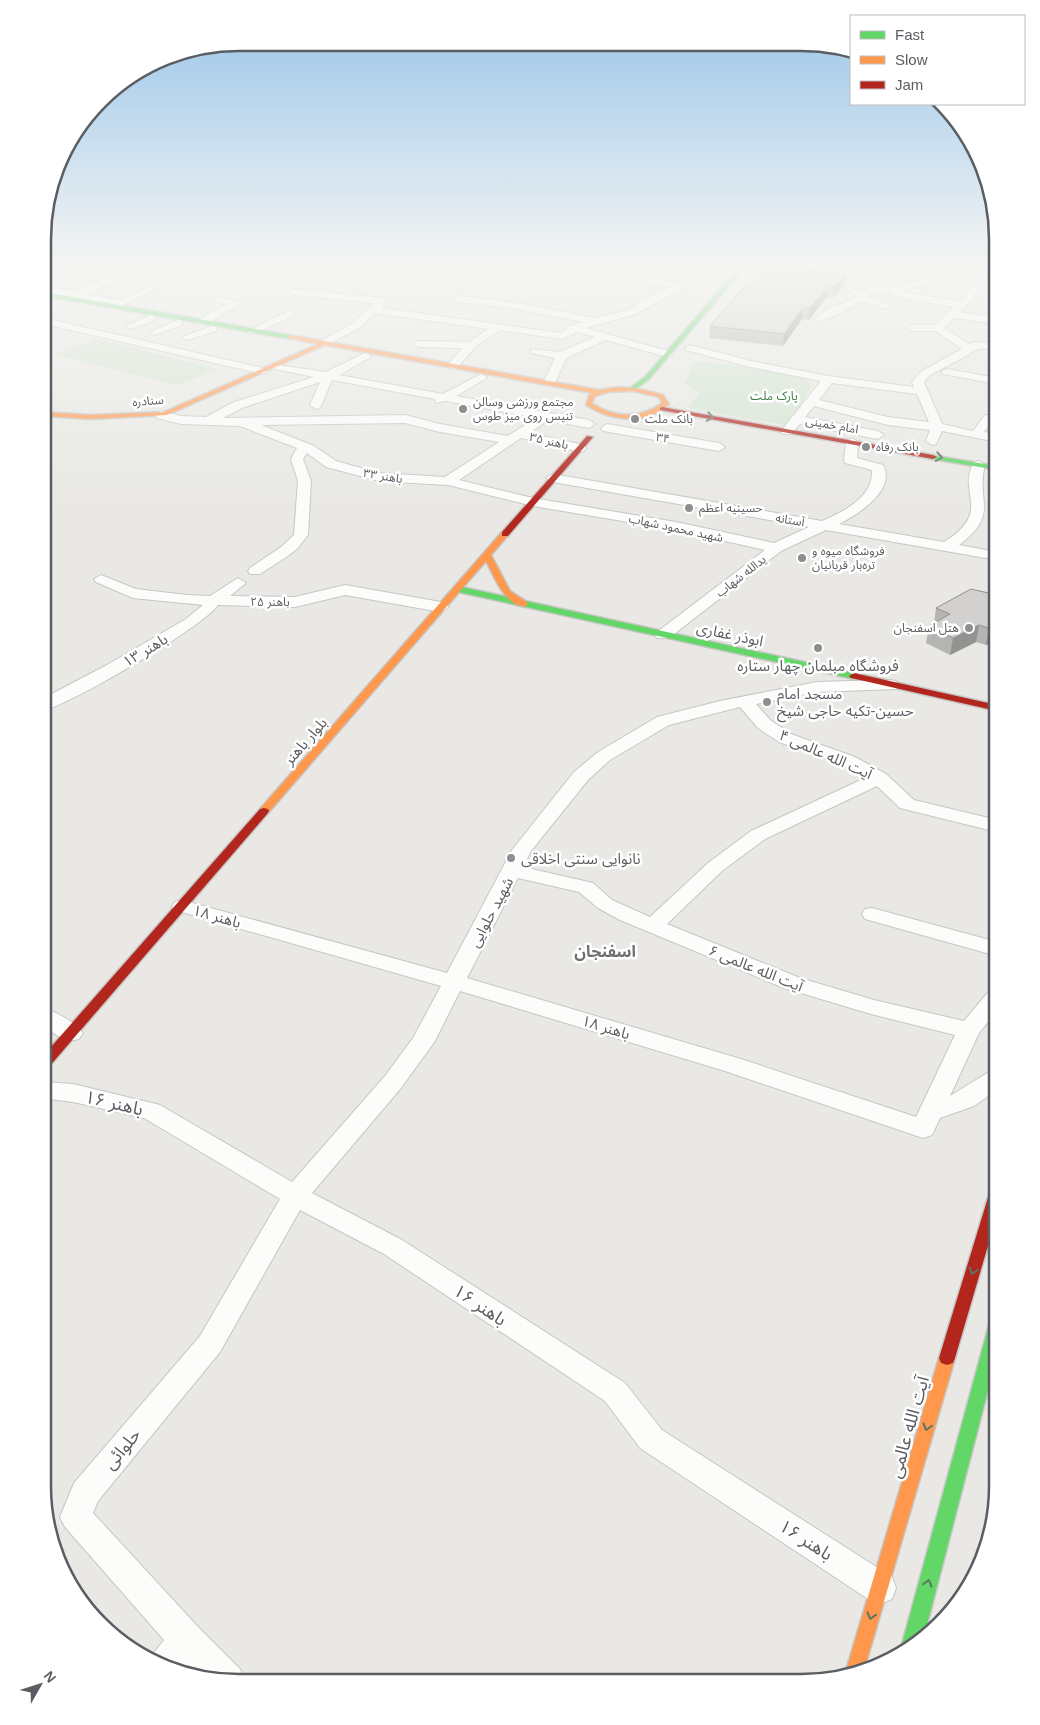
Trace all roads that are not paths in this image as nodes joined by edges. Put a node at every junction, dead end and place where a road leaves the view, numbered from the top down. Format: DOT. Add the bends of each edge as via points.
graph roads {
  1 [pos="153,346"];
  2 [pos="317,346"];
  3 [pos="326,346"];
  4 [pos="330,346"];
  5 [pos="470,346"];
  6 [pos="582,346"];
  7 [pos="634,346"];
  8 [pos="674,346"];
  9 [pos="692,346"];
  10 [pos="701,346"];
  11 [pos="972,346"];
  12 [pos="968,348"];
  13 [pos="536,351"];
  14 [pos="365,356"];
  15 [pos="560,356"];
  16 [pos="664,358"];
  17 [pos="274,366"];
  18 [pos="453,366"];
  19 [pos="262,371"];
  20 [pos="947,372"];
  21 [pos="328,376"];
  22 [pos="481,377"];
  23 [pos="828,379"];
  24 [pos="989,379"];
  25 [pos="549,383"];
  26 [pos="632,389"];
  27 [pos="577,391"];
  28 [pos="920,391"];
  29 [pos="598,392"];
  30 [pos="444,398"];
  31 [pos="588,399"];
  32 [pos="810,401"];
  33 [pos="316,405"];
  34 [pos="662,409"];
  35 [pos="599,411"];
  36 [pos="857,413"];
  37 [pos="51,414"];
  38 [pos="161,415"];
  39 [pos="621,416"];
  40 [pos="545,417"];
  41 [pos="405,418"];
  42 [pos="989,418"];
  43 [pos="795,420"];
  44 [pos="208,422"];
  45 [pos="242,422"];
  46 [pos="589,424"];
  47 [pos="937,427"];
  48 [pos="607,428"];
  49 [pos="844,428"];
  50 [pos="787,430"];
  51 [pos="878,435"];
  52 [pos="976,435"];
  53 [pos="515,437"];
  54 [pos="589,437"];
  55 [pos="989,437"];
  56 [pos="932,441"];
  57 [pos="852,442"];
  58 [pos="718,447"];
  59 [pos="306,448"];
  60 [pos="580,448"];
  61 [pos="980,464"];
  62 [pos="989,466"];
  63 [pos="557,474"];
  64 [pos="448,481"];
  65 [pos="533,502"];
  66 [pos="829,523"];
  67 [pos="946,547"];
  68 [pos="776,548"];
  69 [pos="487,555"];
  70 [pos="989,555"];
  71 [pos="255,571"];
  72 [pos="101,579"];
  73 [pos="238,582"];
  74 [pos="457,589"];
  75 [pos="212,601"];
  76 [pos="524,604"];
  77 [pos="441,608"];
  78 [pos="663,635"];
  79 [pos="800,664"];
  80 [pos="892,685"];
  81 [pos="816,687"];
  82 [pos="744,701"];
  83 [pos="51,702"];
  84 [pos="989,706"];
  85 [pos="879,778"];
  86 [pos="989,824"];
  87 [pos="512,871"];
  88 [pos="182,906"];
  89 [pos="872,914"];
  90 [pos="653,926"];
  91 [pos="989,947"];
  92 [pos="454,982"];
  93 [pos="989,1006"];
  94 [pos="51,1021"];
  95 [pos="969,1030"];
  96 [pos="71,1033"];
  97 [pos="51,1056"];
  98 [pos="989,1084"];
  99 [pos="51,1091"];
  100 [pos="931,1112"];
  101 [pos="295,1196"];
  102 [pos="989,1218"];
  103 [pos="989,1360"];
  104 [pos="880,1588"];
  105 [pos="931,1616"];
  106 [pos="923,1628"];
  107 [pos="188,1640"];
  108 [pos="169,1660"];
  109 [pos="856,1665"];
  110 [pos="220,1672"];
  1 -- 19 [label="street"];
  2 -- 17 [label="main road, سنادره"];
  3 -- 14 [label="main road"];
  4 -- 18 [label="main road"];
  5 -- 18 [label="street"];
  6 -- 15 [label="street"];
  7 -- 16 [label="street"];
  8 -- 16 [label="main road"];
  9 -- 16 [label="main road" via="678,362"];
  10 -- 23 [label="street" via="750,364"];
  11 -- 12 [label="street"];
  12 -- 28 [label="street" via="926,373 918,382"];
  13 -- 15 [label="street"];
  14 -- 21 [label="street"];
  14 -- 22 [label="main road"];
  15 -- 25 [label="street"];
  16 -- 26 [label="main road" via="647,378"];
  17 -- 19 [label="main road, سنادره"];
  17 -- 21 [label="street"];
  18 -- 25 [label="main road"];
  19 -- 38 [label="main road, سنادره"];
  20 -- 24 [label="street"];
  21 -- 30 [label="street"];
  21 -- 33 [label="street"];
  21 -- 44 [label="street" via="238,405"];
  22 -- 27 [label="main road"];
  22 -- 30 [label="street"];
  23 -- 28 [label="street"];
  23 -- 32 [label="street"];
  25 -- 27 [label="main road"];
  26 -- 29 [label="main road"];
  26 -- 34 [label="main road" via="656,390 665,400"];
  27 -- 29 [label="main road"];
  27 -- 31 [label="main road"];
  28 -- 47 [label="street"];
  29 -- 31 [label="main road"];
  30 -- 40 [label="street"];
  30 -- 41 [label="street"];
  31 -- 35 [label="main road" via="592,408"];
  32 -- 36 [label="street"];
  32 -- 43 [label="street"];
  34 -- 39 [label="main road"];
  34 -- 50 [label="main road, امام خمینی, one-way"];
  35 -- 39 [label="main road"];
  35 -- 46 [label="main road" via="600,416"];
  36 -- 47 [label="street" via="888,421"];
  36 -- 49 [label="street"];
  37 -- 38 [label="main road, سنادره"];
  38 -- 44 [label="street"];
  39 -- 48 [label="main road"];
  40 -- 46 [label="street"];
  40 -- 53 [label="street"];
  41 -- 45 [label="street"];
  41 -- 53 [label="street, باهنر ۳۵" via="440,428"];
  42 -- 52 [label="street"];
  43 -- 49 [label="street"];
  43 -- 50 [label="street"];
  44 -- 45 [label="street"];
  45 -- 59 [label="street, باهنر ۳۳"];
  46 -- 54 [label="main road" via="584,433"];
  47 -- 52 [label="street"];
  47 -- 56 [label="street"];
  48 -- 54 [label="main road" via="601,434"];
  48 -- 58 [label="street, ۳۴"];
  49 -- 51 [label="street"];
  50 -- 57 [label="main road, امام خمینی"];
  52 -- 55 [label="street"];
  53 -- 60 [label="street, باهنر ۳۵"];
  53 -- 64 [label="street"];
  54 -- 60 [label="main road, بلوار باهنر"];
  57 -- 61 [label="main road, امام خمینی, one-way"];
  57 -- 66 [label="street, یدالله شهاب" via="850,460 878,468 879,477 869,499"];
  59 -- 64 [label="street, باهنر ۳۳" via="331,464 361,473"];
  59 -- 71 [label="street" via="297,460 304,480 304,526 300,536"];
  60 -- 63 [label="main road, بلوار باهنر"];
  61 -- 62 [label="main road, امام خمینی"];
  61 -- 67 [label="street" via="974,478 978,499 974,525 963,537"];
  63 -- 65 [label="main road, بلوار باهنر"];
  63 -- 66 [label="street, آستانه"];
  64 -- 65 [label="street, باهنر ۳۳"];
  65 -- 68 [label="street, شهید محمود شهاب" via="676,526"];
  65 -- 69 [label="main road, بلوار باهنر"];
  66 -- 67 [label="street, آستانه"];
  66 -- 68 [label="street, یدالله شهاب"];
  67 -- 70 [label="street, آستانه"];
  68 -- 78 [label="street, یدالله شهاب"];
  69 -- 74 [label="main road, بلوار باهنر"];
  69 -- 76 [label="main road" via="507,593"];
  72 -- 75 [label="street, باهنر ۲۵" via="133,594"];
  73 -- 75 [label="street, باهنر ۱۳"];
  74 -- 76 [label="main road, ابوذر غفاری"];
  74 -- 77 [label="main road, بلوار باهنر"];
  75 -- 77 [label="street, باهنر ۲۵" via="295,602 345,590"];
  75 -- 83 [label="street, باهنر ۱۳" via="208,609 192,622"];
  76 -- 78 [label="main road, ابوذر غفاری"];
  77 -- 88 [label="main road, بلوار باهنر"];
  78 -- 79 [label="main road, ابوذر غفاری"];
  79 -- 80 [label="main road, ابوذر غفاری"];
  79 -- 81 [label="street"];
  80 -- 81 [label="street, شهید حلوایی"];
  80 -- 84 [label="main road, ابوذر غفاری"];
  81 -- 82 [label="street, شهید حلوایی"];
  82 -- 85 [label="street, آیت الله عالمی ۴" via="764,724 784,738 849,761"];
  82 -- 87 [label="street, شهید حلوایی" via="663,721 604,756 564,796 522,850"];
  85 -- 86 [label="street, آیت الله عالمی ۴" via="907,804"];
  85 -- 90 [label="street" via="758,835 715,867"];
  87 -- 90 [label="street, آیت الله عالمی ۶" via="586,887 604,904"];
  87 -- 92 [label="street, شهید حلوایی"];
  88 -- 92 [label="street, باهنر ۱۸"];
  88 -- 96 [label="main road, بلوار باهنر"];
  89 -- 91 [label="street"];
  90 -- 95 [label="street, آیت الله عالمی ۶" via="792,984"];
  92 -- 100 [label="street, باهنر ۱۸" via="733,1065 923,1129"];
  92 -- 101 [label="street, شهید حلوایی" via="423,1041 398,1075"];
  93 -- 95 [label="street"];
  94 -- 96 [label="street"];
  95 -- 100 [label="street, باهنر ۱۸"];
  96 -- 97 [label="main road, بلوار باهنر"];
  98 -- 100 [label="street" via="965,1100"];
  99 -- 101 [label="street, باهنر ۱۶" via="150,1111"];
  101 -- 104 [label="street, باهنر ۱۶" via="393,1247 615,1392 651,1439"];
  101 -- 107 [label="street, حلوائی" via="210,1344 85,1493 76,1517"];
  102 -- 104 [label="main road, آیت الله عالمی, one-way"];
  105 -- 103 [label="main road, one-way"];
  104 -- 109 [label="main road, آیت الله عالمی, one-way"];
  105 -- 106 [label="main road"];
  107 -- 108 [label="street"];
  107 -- 110 [label="street, حلوائی"];
}
